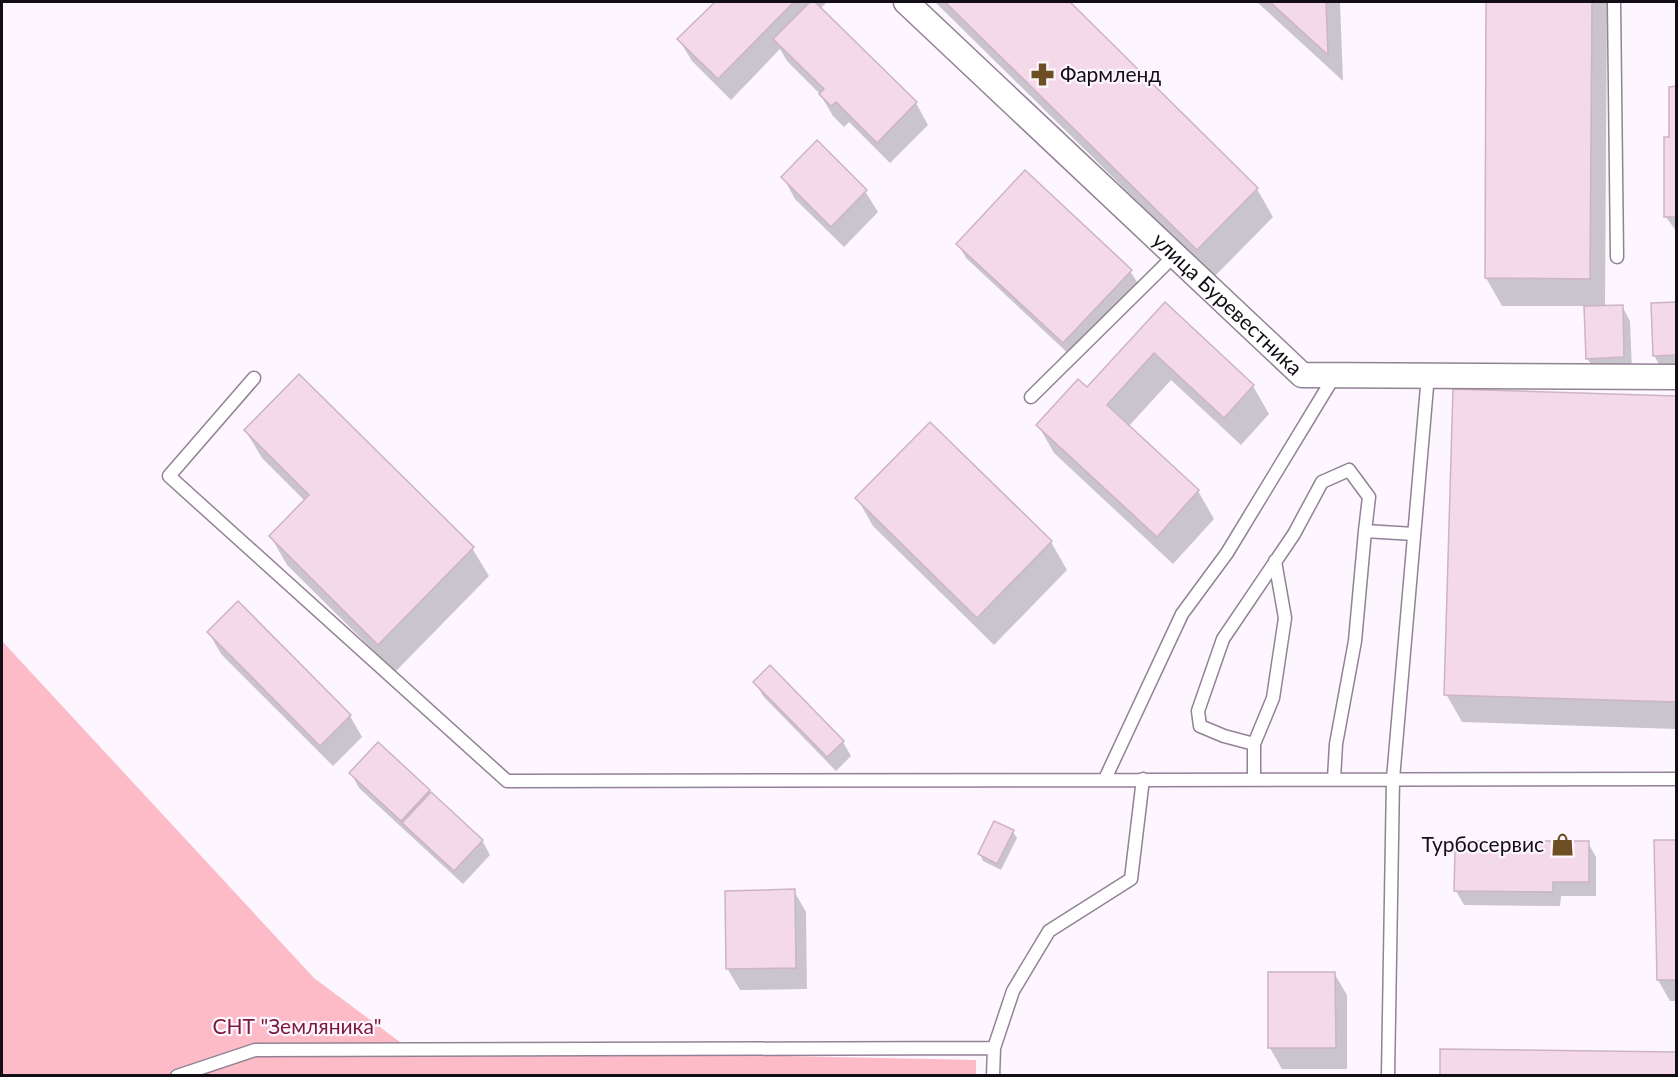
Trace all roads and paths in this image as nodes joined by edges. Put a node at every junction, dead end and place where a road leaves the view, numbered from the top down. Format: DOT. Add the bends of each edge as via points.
graph roads {
  1 [pos="906,2"];
  2 [pos="1614,2"];
  3 [pos="1175,255"];
  4 [pos="1617,258"];
  5 [pos="1335,375"];
  6 [pos="1428,375"];
  7 [pos="254,378"];
  8 [pos="1677,378"];
  9 [pos="1032,397"];
  10 [pos="1365,531"];
  11 [pos="1414,534"];
  12 [pos="1275,561"];
  13 [pos="1254,744"];
  14 [pos="1105,779"];
  15 [pos="1143,779"];
  16 [pos="1254,779"];
  17 [pos="1334,779"];
  18 [pos="1393,779"];
  19 [pos="1677,779"];
  20 [pos="994,1048"];
  21 [pos="177,1076"];
  22 [pos="993,1076"];
  23 [pos="1388,1076"];
  1 -- 3 [label="street, улица Буревестника"];
  2 -- 4 [label="lane"];
  3 -- 5 [label="street, улица Буревестника" via="1302,375"];
  3 -- 9 [label="lane"];
  5 -- 6 [label="street, улица Буревестника"];
  5 -- 14 [label="lane" via="1227,553 1182,614"];
  6 -- 8 [label="street, улица Буревестника"];
  6 -- 11 [label="lane"];
  7 -- 14 [label="lane" via="169,476 507,781"];
  10 -- 11 [label="lane"];
  10 -- 12 [label="lane" via="1369,497 1349,470 1322,482"];
  10 -- 17 [label="lane" via="1355,641 1336,744"];
  11 -- 18 [label="lane"];
  12 -- 13 [label="lane" via="1284,618 1273,698"];
  12 -- 13 [label="lane" via="1223,639 1198,711 1200,726"];
  13 -- 16 [label="lane"];
  14 -- 15 [label="lane"];
  15 -- 16 [label="lane"];
  15 -- 20 [label="lane" via="1131,879 1049,931 1012,991"];
  16 -- 17 [label="lane"];
  17 -- 18 [label="lane"];
  18 -- 19 [label="lane"];
  18 -- 23 [label="lane"];
  20 -- 21 [label="lane" via="255,1050"];
  20 -- 22 [label="lane"];
}
